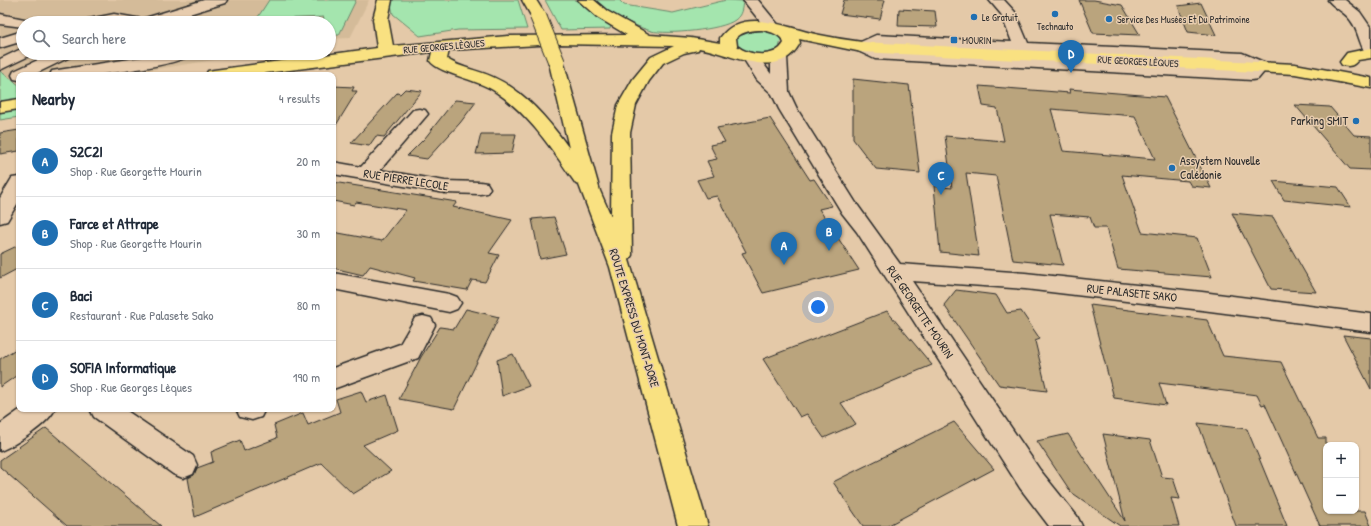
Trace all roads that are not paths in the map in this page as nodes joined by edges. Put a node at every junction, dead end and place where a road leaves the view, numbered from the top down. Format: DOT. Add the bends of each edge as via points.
graph roads {
  1 [pos="220,0"];
  2 [pos="385,0"];
  3 [pos="530,0"];
  4 [pos="585,0"];
  5 [pos="996,0"];
  6 [pos="1334,0"];
  7 [pos="751,3"];
  8 [pos="159,16"];
  9 [pos="0,19"];
  10 [pos="16,22"];
  11 [pos="751,26"];
  12 [pos="777,29"];
  13 [pos="731,34"];
  14 [pos="16,38"];
  15 [pos="646,40"];
  16 [pos="676,41"];
  17 [pos="0,43"];
  18 [pos="705,44"];
  19 [pos="442,46"];
  20 [pos="862,47"];
  21 [pos="1022,47"];
  22 [pos="1371,49"];
  23 [pos="386,51"];
  24 [pos="1371,53"];
  25 [pos="743,55"];
  26 [pos="16,56"];
  27 [pos="781,56"];
  28 [pos="336,58"];
  29 [pos="52,60"];
  30 [pos="160,60"];
  31 [pos="322,60"];
  32 [pos="3,62"];
  33 [pos="1348,62"];
  34 [pos="1260,67"];
  35 [pos="1295,69"];
  36 [pos="28,72"];
  37 [pos="78,72"];
  38 [pos="236,72"];
  39 [pos="1371,83"];
  40 [pos="780,92"];
  41 [pos="16,103"];
  42 [pos="0,104"];
  43 [pos="16,104"];
  44 [pos="0,107"];
  45 [pos="419,114"];
  46 [pos="336,168"];
  47 [pos="366,173"];
  48 [pos="480,188"];
  49 [pos="16,189"];
  50 [pos="590,191"];
  51 [pos="16,211"];
  52 [pos="0,217"];
  53 [pos="621,267"];
  54 [pos="893,272"];
  55 [pos="336,282"];
  56 [pos="449,303"];
  57 [pos="1371,323"];
  58 [pos="423,325"];
  59 [pos="336,378"];
  60 [pos="38,412"];
  61 [pos="107,412"];
  62 [pos="0,439"];
  63 [pos="183,465"];
  64 [pos="693,526"];
  65 [pos="1067,526"];
  1 -- 8 [label="street"];
  2 -- 23 [label="main road" via="381,8 381,30"];
  3 -- 50 [label="main road, ROUTE EXPRESS DU MONT-DORE, bridge" via="557,63"];
  4 -- 15 [label="main road" via="608,18"];
  5 -- 21 [label="street" via="1008,12"];
  6 -- 22 [label="street" via="1350,10 1363,23"];
  7 -- 11 [label="street"];
  7 -- 12 [label="street"];
  9 -- 10 [label="street"];
  11 -- 12 [label="main road"];
  11 -- 13 [label="main road, RUE GEORGES LÈQUES" via="743,27"];
  12 -- 20 [label="main road" via="818,40"];
  12 -- 27 [label="main road" via="792,40 793,45"];
  13 -- 16 [label="main road, RUE GEORGES LÈQUES"];
  13 -- 25 [label="main road" via="728,43"];
  14 -- 17 [label="street"];
  15 -- 16 [label="main road, RUE GEORGES LÈQUES"];
  15 -- 19 [label="main road, RUE GEORGES LÈQUES" via="520,39"];
  16 -- 18 [label="main road, RUE GEORGES LÈQUES"];
  18 -- 25 [label="main road, RUE GEORGES LÈQUES"];
  18 -- 53 [label="main road" via="680,49 657,60 641,79 627,106 621,133"];
  19 -- 23 [label="main road, RUE GEORGES LÈQUES"];
  19 -- 50 [label="main road" via="438,61 499,86 530,110"];
  20 -- 21 [label="street" via="876,40"];
  20 -- 27 [label="main road"];
  20 -- 34 [label="street" via="874,54 1252,75"];
  21 -- 34 [label="street" via="1242,58"];
  23 -- 28 [label="main road, RUE GEORGES LÈQUES"];
  24 -- 33 [label="main road" via="1354,56"];
  25 -- 27 [label="main road, RUE GEORGES LÈQUES" via="760,59"];
  25 -- 40 [label="street, RUE GEORGETTE MOURIN"];
  26 -- 32 [label="street"];
  27 -- 40 [label="street, RUE GEORGETTE MOURIN"];
  29 -- 36 [label="street"];
  30 -- 37 [label="street"];
  31 -- 38 [label="main road, RUE GEORGES LÈQUES"];
  33 -- 35 [label="main road" via="1331,67"];
  33 -- 39 [label="main road" via="1351,69"];
  34 -- 35 [label="main road"];
  35 -- 39 [label="main road"];
  40 -- 54 [label="street, RUE GEORGETTE MOURIN" via="849,208"];
  41 -- 42 [label="main road"];
  43 -- 44 [label="main road"];
  45 -- 47 [label="street"];
  46 -- 47 [label="street, RUE PIERRE LECOLE"];
  47 -- 48 [label="street, RUE PIERRE LECOLE" via="444,187"];
  49 -- 52 [label="street"];
  50 -- 53 [label="main road, ROUTE EXPRESS DU MONT-DORE"];
  51 -- 52 [label="street"];
  53 -- 64 [label="main road, ROUTE EXPRESS DU MONT-DORE"];
  54 -- 57 [label="street, RUE PALASETE SAKO" via="1025,281"];
  54 -- 65 [label="street, RUE GEORGETTE MOURIN" via="1030,479"];
  55 -- 56 [label="street"];
  58 -- 59 [label="street" via="409,351"];
  60 -- 62 [label="street"];
  61 -- 63 [label="street"];
}
